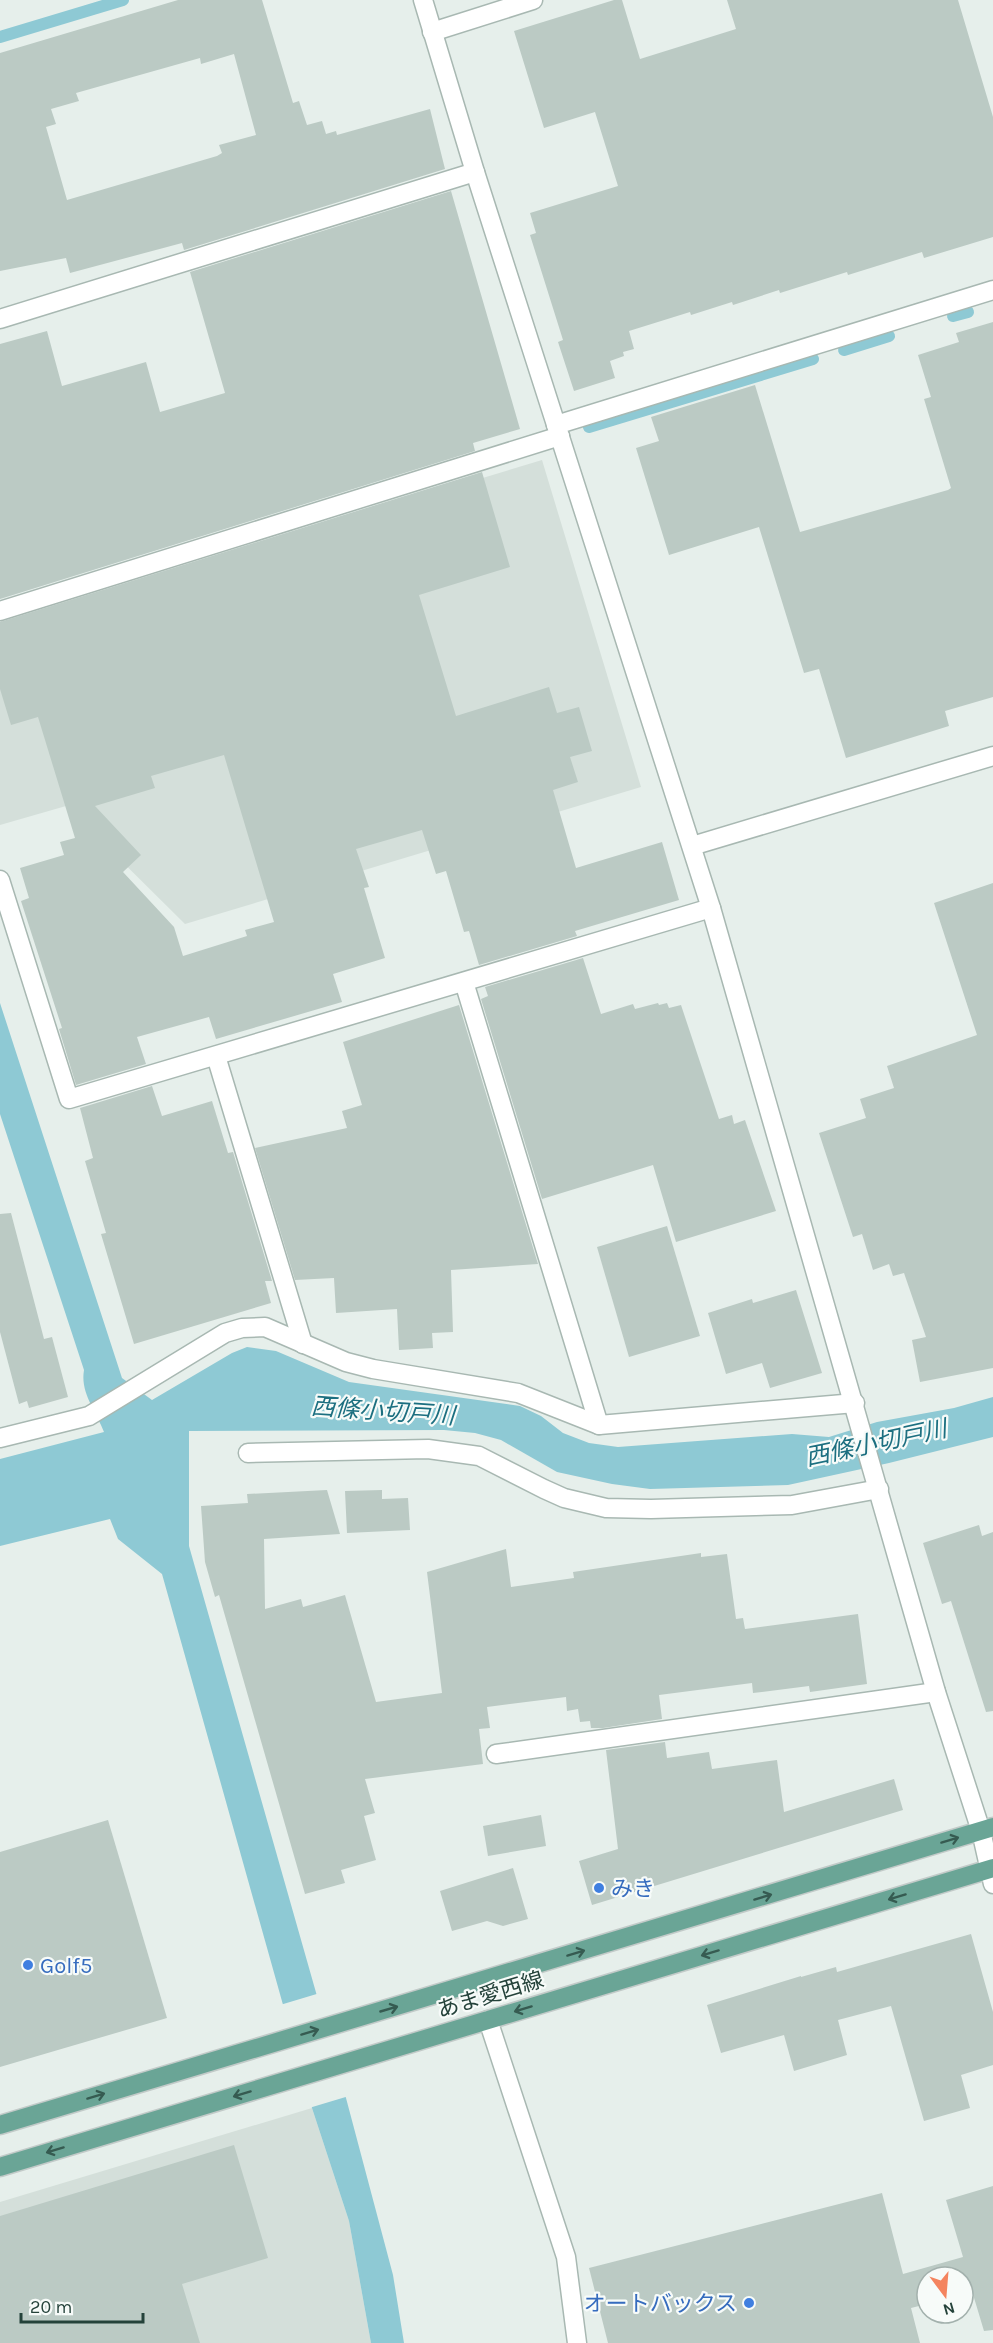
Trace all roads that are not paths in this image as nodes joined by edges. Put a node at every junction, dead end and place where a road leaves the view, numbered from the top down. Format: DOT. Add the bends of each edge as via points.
graph roads {
  1 [pos="423,0"];
  2 [pos="533,0"];
  3 [pos="432,32"];
  4 [pos="475,172"];
  5 [pos="993,290"];
  6 [pos="0,319"];
  7 [pos="558,430"];
  8 [pos="0,611"];
  9 [pos="993,756"];
  10 [pos="692,846"];
  11 [pos="0,880"];
  12 [pos="711,908"];
  13 [pos="464,982"];
  14 [pos="216,1056"];
  15 [pos="303,1344"];
  16 [pos="855,1403"];
  17 [pos="599,1425"];
  18 [pos="0,1437"];
  19 [pos="248,1453"];
  20 [pos="877,1481"];
  21 [pos="936,1692"];
  22 [pos="496,1754"];
  23 [pos="987,1829"];
  24 [pos="992,1874"];
  25 [pos="488,2020"];
  26 [pos="0,2125"];
  27 [pos="0,2167"];
  28 [pos="578,2343"];
  1 -- 3 [label="street"];
  2 -- 3 [label="street"];
  3 -- 4 [label="street"];
  4 -- 6 [label="street"];
  4 -- 7 [label="street"];
  5 -- 7 [label="street"];
  7 -- 8 [label="street"];
  7 -- 10 [label="street"];
  9 -- 10 [label="street"];
  10 -- 12 [label="street"];
  11 -- 14 [label="street" via="69,1099"];
  12 -- 13 [label="street"];
  12 -- 16 [label="street"];
  13 -- 14 [label="street"];
  13 -- 17 [label="street"];
  14 -- 15 [label="street"];
  15 -- 17 [label="street" via="373,1369 518,1393"];
  15 -- 18 [label="street" via="265,1327 225,1333 89,1416"];
  16 -- 17 [label="street"];
  16 -- 20 [label="street"];
  19 -- 20 [label="street" via="444,1450 479,1456 544,1490 606,1508 792,1505"];
  20 -- 21 [label="street"];
  21 -- 22 [label="street"];
  21 -- 23 [label="street"];
  23 -- 24 [label="street"];
  26 -- 23 [label="main road, あま愛西線, one-way"];
  24 -- 25 [label="main road, あま愛西線, one-way"];
  25 -- 27 [label="main road, あま愛西線, one-way"];
  25 -- 28 [label="street" via="566,2257"];
}
